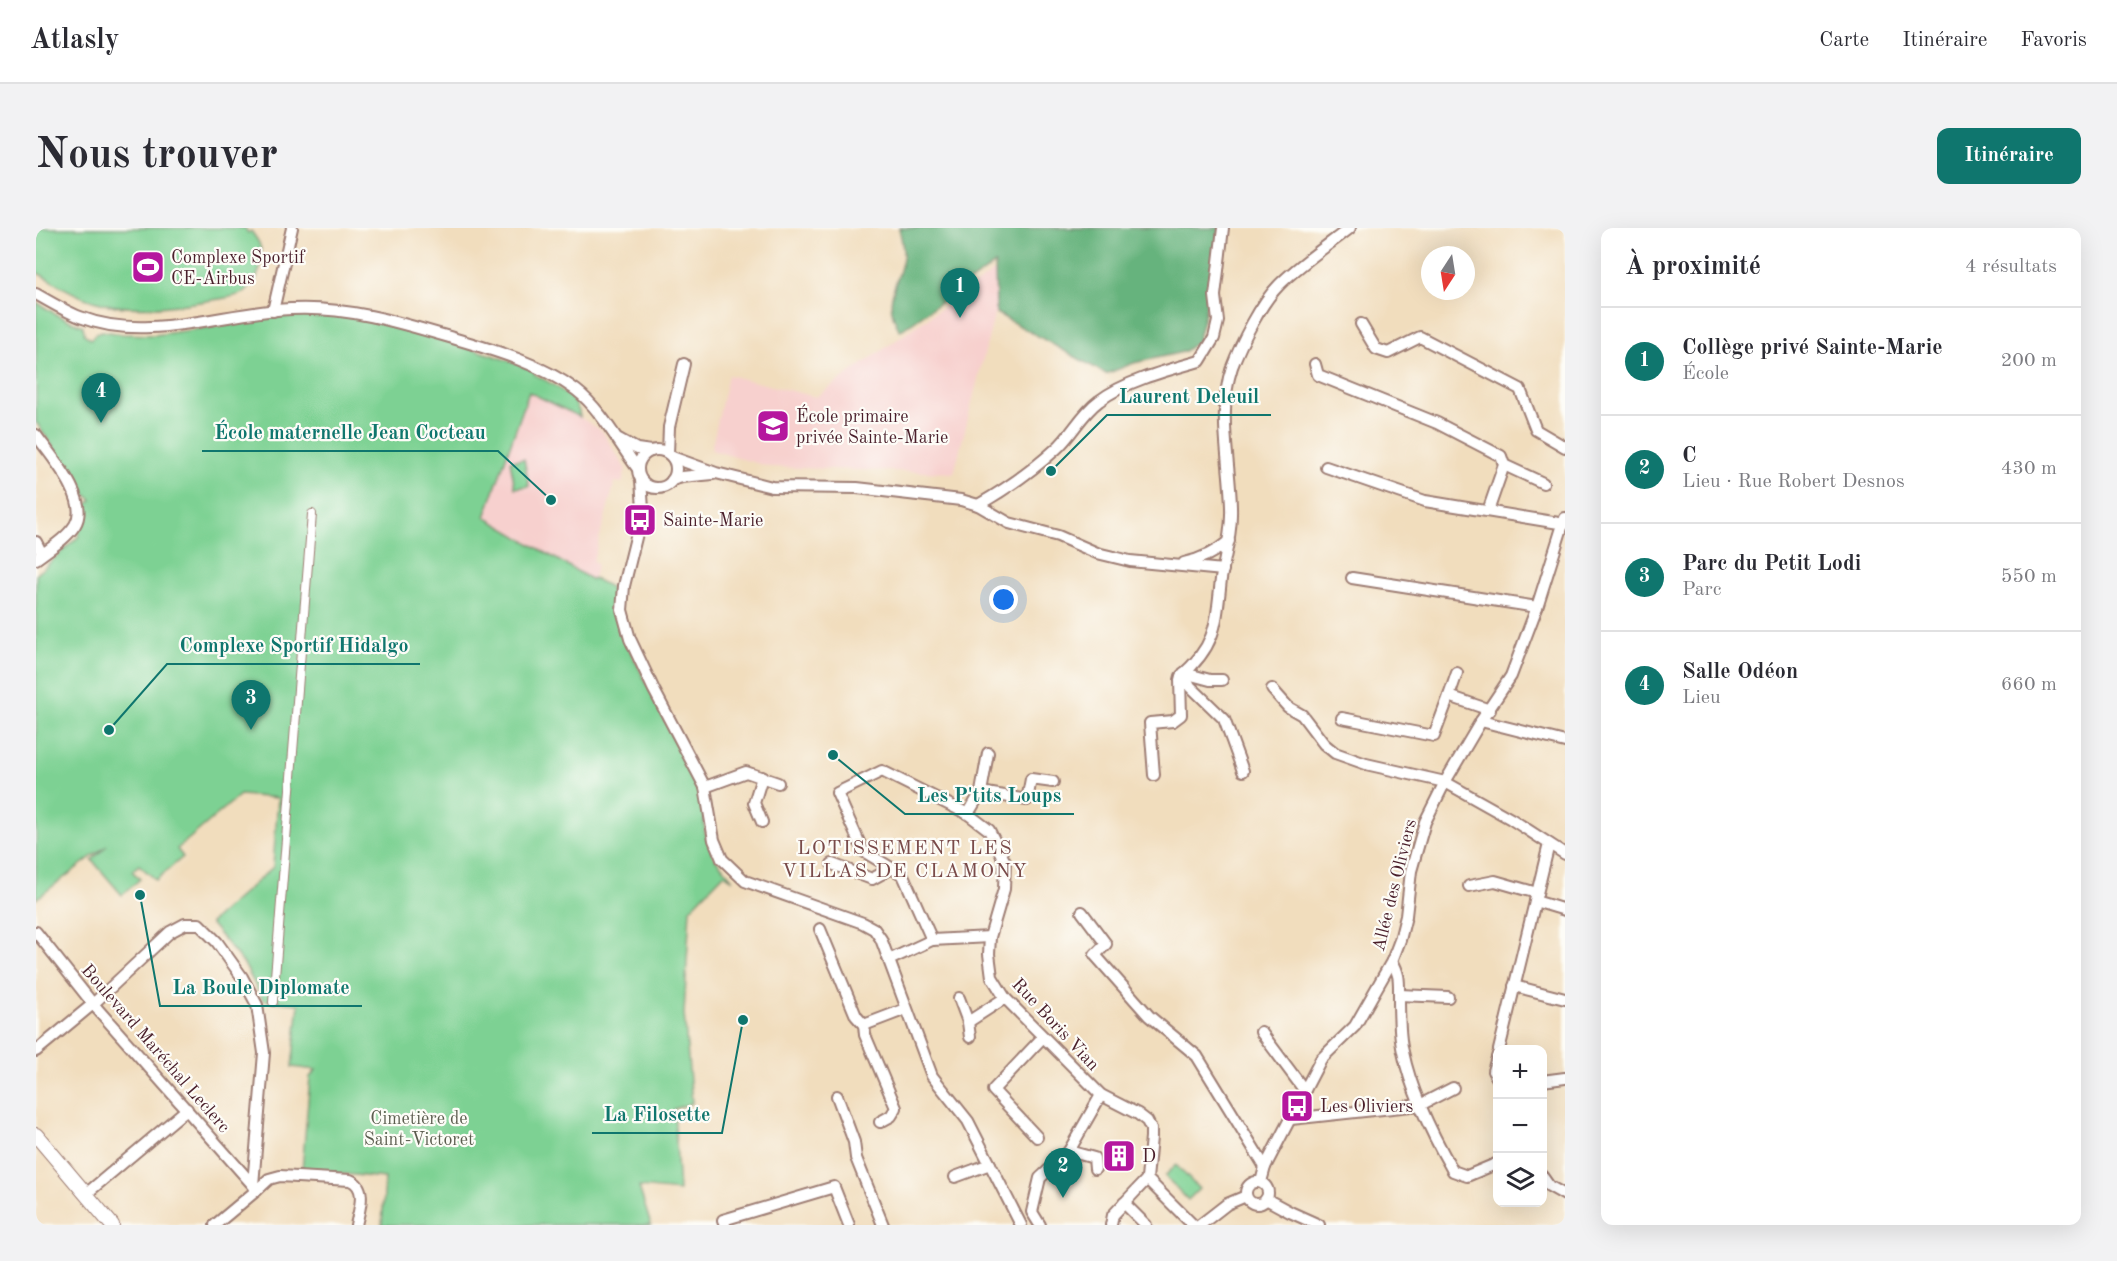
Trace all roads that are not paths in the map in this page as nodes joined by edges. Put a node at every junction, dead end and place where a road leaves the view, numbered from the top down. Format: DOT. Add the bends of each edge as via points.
graph roads {
  1 [pos="292,228"];
  2 [pos="1223,228"];
  3 [pos="1350,228"];
  4 [pos="36,294"];
  5 [pos="273,310"];
  6 [pos="1361,324"];
  7 [pos="684,364"];
  8 [pos="1315,364"];
  9 [pos="669,427"];
  10 [pos="612,434"];
  11 [pos="36,435"];
  12 [pos="1565,446"];
  13 [pos="654,450"];
  14 [pos="670,455"];
  15 [pos="1504,465"];
  16 [pos="1326,466"];
  17 [pos="716,473"];
  18 [pos="640,474"];
  19 [pos="672,480"];
  20 [pos="1543,483"];
  21 [pos="656,488"];
  22 [pos="978,505"];
  23 [pos="643,509"];
  24 [pos="1488,511"];
  25 [pos="312,514"];
  26 [pos="1564,522"];
  27 [pos="1229,541"];
  28 [pos="36,542"];
  29 [pos="39,557"];
  30 [pos="1175,564"];
  31 [pos="1223,570"];
  32 [pos="1352,578"];
  33 [pos="1537,607"];
  34 [pos="1457,673"];
  35 [pos="1184,674"];
  36 [pos="1222,680"];
  37 [pos="1272,689"];
  38 [pos="1449,696"];
  39 [pos="1485,716"];
  40 [pos="1342,718"];
  41 [pos="1565,736"];
  42 [pos="1565,742"];
  43 [pos="988,753"];
  44 [pos="1243,771"];
  45 [pos="1154,775"];
  46 [pos="762,777"];
  47 [pos="1053,782"];
  48 [pos="778,783"];
  49 [pos="1445,783"];
  50 [pos="705,787"];
  51 [pos="981,792"];
  52 [pos="968,814"];
  53 [pos="762,822"];
  54 [pos="1549,844"];
  55 [pos="1565,854"];
  56 [pos="832,864"];
  57 [pos="892,868"];
  58 [pos="1469,886"];
  59 [pos="1536,897"];
  60 [pos="1565,910"];
  61 [pos="1082,912"];
  62 [pos="820,929"];
  63 [pos="36,932"];
  64 [pos="990,937"];
  65 [pos="932,940"];
  66 [pos="889,960"];
  67 [pos="1392,961"];
  68 [pos="1379,984"];
  69 [pos="1514,986"];
  70 [pos="1399,995"];
  71 [pos="959,998"];
  72 [pos="1005,998"];
  73 [pos="1448,998"];
  74 [pos="1565,999"];
  75 [pos="273,1002"];
  76 [pos="93,1004"];
  77 [pos="906,1009"];
  78 [pos="968,1022"];
  79 [pos="864,1025"];
  80 [pos="1261,1032"];
  81 [pos="970,1037"];
  82 [pos="1043,1037"];
  83 [pos="1500,1045"];
  84 [pos="36,1051"];
  85 [pos="1565,1078"];
  86 [pos="1547,1080"];
  87 [pos="1453,1088"];
  88 [pos="1305,1091"];
  89 [pos="1101,1095"];
  90 [pos="837,1096"];
  91 [pos="1420,1105"];
  92 [pos="187,1109"];
  93 [pos="1291,1119"];
  94 [pos="880,1122"];
  95 [pos="36,1135"];
  96 [pos="1037,1137"];
  97 [pos="1070,1150"];
  98 [pos="990,1164"];
  99 [pos="1493,1165"];
  100 [pos="1265,1167"];
  101 [pos="1095,1169"];
  102 [pos="954,1176"];
  103 [pos="1147,1179"];
  104 [pos="1261,1182"];
  105 [pos="1547,1184"];
  106 [pos="255,1187"];
  107 [pos="87,1194"];
  108 [pos="1565,1195"];
  109 [pos="1246,1196"];
  110 [pos="1266,1198"];
  111 [pos="1124,1203"];
  112 [pos="1207,1223"];
  113 [pos="112,1225"];
  114 [pos="215,1225"];
  115 [pos="356,1225"];
  116 [pos="725,1225"];
  117 [pos="849,1225"];
  118 [pos="883,1225"];
  119 [pos="1021,1225"];
  120 [pos="1040,1225"];
  121 [pos="1111,1225"];
  122 [pos="1146,1225"];
  123 [pos="1193,1225"];
  124 [pos="1319,1225"];
  1 -- 5 [label="street"];
  2 -- 22 [label="street" via="1215,296 1218,321 1214,338 1200,361 1121,387 1098,401 1058,448"];
  3 -- 27 [label="street" via="1280,285 1264,303 1233,366 1226,407"];
  4 -- 5 [label="street" via="82,318 130,326 170,325"];
  5 -- 10 [label="street" via="314,308 363,313 506,355 577,391"];
  6 -- 12 [label="street" via="1376,349 1388,353 1420,337 1520,389 1536,430"];
  7 -- 9 [label="street"];
  8 -- 15 [label="street" via="1318,375 1437,423 1501,456"];
  9 -- 13 [label="street"];
  9 -- 14 [label="street"];
  10 -- 13 [label="street" via="626,444"];
  10 -- 18 [label="street"];
  11 -- 29 [label="street" via="76,494 80,507 70,531"];
  13 -- 14 [label="street"];
  13 -- 18 [label="street" via="641,458"];
  14 -- 17 [label="street"];
  14 -- 19 [label="street" via="676,468"];
  15 -- 20 [label="street"];
  15 -- 24 [label="street"];
  16 -- 24 [label="street" via="1425,501"];
  17 -- 19 [label="street"];
  17 -- 22 [label="street" via="781,488 857,488 946,497"];
  18 -- 21 [label="street" via="645,484"];
  18 -- 23 [label="street"];
  19 -- 21 [label="street"];
  21 -- 23 [label="street"];
  22 -- 30 [label="street" via="1009,523 1058,536 1097,553 1130,561"];
  23 -- 50 [label="street" via="622,610 649,680"];
  24 -- 26 [label="street"];
  25 -- 75 [label="street"];
  26 -- 33 [label="street, Allée des Oliviers"];
  27 -- 30 [label="street" via="1205,557"];
  27 -- 31 [label="street"];
  28 -- 29 [label="street"];
  30 -- 31 [label="street"];
  31 -- 35 [label="street" via="1210,641"];
  32 -- 33 [label="street"];
  33 -- 39 [label="street, Allée des Oliviers" via="1511,676"];
  34 -- 38 [label="street"];
  35 -- 36 [label="street"];
  35 -- 44 [label="street" via="1190,686 1224,719"];
  35 -- 45 [label="street" via="1179,680 1181,715 1173,721 1150,723"];
  37 -- 49 [label="street" via="1288,707 1302,715 1323,744 1335,753"];
  38 -- 39 [label="street"];
  38 -- 40 [label="street" via="1434,736"];
  39 -- 41 [label="street"];
  39 -- 42 [label="street"];
  39 -- 49 [label="street, Allée des Oliviers"];
  43 -- 51 [label="street"];
  46 -- 48 [label="street"];
  46 -- 50 [label="street" via="746,772"];
  46 -- 53 [label="street" via="754,803"];
  47 -- 51 [label="street" via="1031,779 1027,800"];
  49 -- 54 [label="street"];
  49 -- 67 [label="street, Allée des Oliviers" via="1425,822 1411,871 1406,916"];
  50 -- 66 [label="street" via="714,840 722,859 745,881 874,929"];
  51 -- 52 [label="street"];
  52 -- 57 [label="street, Rue Boris Vian" via="882,771 837,793 863,851"];
  52 -- 64 [label="street, Rue Boris Vian" via="989,830 1005,862 1004,889"];
  54 -- 55 [label="street"];
  54 -- 59 [label="street"];
  56 -- 57 [label="street" via="872,879"];
  57 -- 65 [label="street" via="903,875"];
  58 -- 59 [label="street" via="1495,881"];
  59 -- 60 [label="street"];
  59 -- 69 [label="street"];
  61 -- 100 [label="street" via="1106,944 1095,955 1149,1016 1197,1056"];
  62 -- 79 [label="street" via="856,1016"];
  63 -- 76 [label="street, Boulevard Maréchal Leclerc"];
  64 -- 65 [label="street"];
  64 -- 72 [label="street, Rue Boris Vian" via="992,977"];
  65 -- 66 [label="street"];
  66 -- 77 [label="street"];
  67 -- 68 [label="street, Allée des Oliviers"];
  67 -- 70 [label="street" via="1398,973"];
  68 -- 70 [label="street"];
  68 -- 88 [label="street, Allée des Oliviers" via="1355,1026 1321,1059"];
  69 -- 74 [label="street"];
  69 -- 83 [label="street"];
  70 -- 73 [label="street"];
  70 -- 91 [label="street" via="1403,1052"];
  71 -- 78 [label="street"];
  72 -- 78 [label="street"];
  72 -- 82 [label="street, Rue Boris Vian"];
  76 -- 84 [label="street"];
  76 -- 92 [label="street, Boulevard Maréchal Leclerc"];
  76 -- 106 [label="street" via="170,932 185,924 199,924 217,942 257,1005 264,1053"];
  77 -- 79 [label="street"];
  77 -- 98 [label="street" via="932,1076 968,1121"];
  78 -- 81 [label="street"];
  79 -- 94 [label="street" via="896,1108"];
  80 -- 88 [label="street"];
  82 -- 89 [label="street, Rue Boris Vian"];
  82 -- 96 [label="street" via="993,1090"];
  85 -- 86 [label="street"];
  87 -- 91 [label="street"];
  88 -- 93 [label="street, Allée des Oliviers"];
  89 -- 97 [label="street"];
  89 -- 103 [label="street, Rue Boris Vian" via="1147,1121 1151,1129"];
  90 -- 118 [label="street"];
  91 -- 93 [label="street"];
  91 -- 99 [label="street" via="1453,1171 1467,1176"];
  92 -- 106 [label="street, Boulevard Maréchal Leclerc"];
  92 -- 107 [label="street"];
  93 -- 100 [label="street, Allée des Oliviers"];
  95 -- 107 [label="street"];
  97 -- 101 [label="street" via="1094,1158"];
  97 -- 120 [label="street" via="1040,1178 1032,1212"];
  98 -- 102 [label="street"];
  98 -- 119 [label="street"];
  100 -- 104 [label="street, Allée des Oliviers"];
  103 -- 111 [label="street"];
  103 -- 123 [label="street"];
  104 -- 109 [label="street" via="1248,1186"];
  104 -- 110 [label="street" via="1268,1189"];
  105 -- 108 [label="street"];
  106 -- 114 [label="street"];
  106 -- 115 [label="street" via="280,1176 356,1182 361,1191"];
  107 -- 113 [label="street"];
  109 -- 110 [label="street" via="1257,1204"];
  109 -- 112 [label="street" via="1227,1204"];
  110 -- 124 [label="street"];
  111 -- 121 [label="street" via="1113,1215"];
  111 -- 122 [label="street"];
  116 -- 117 [label="street" via="723,1220 834,1187"];
}
